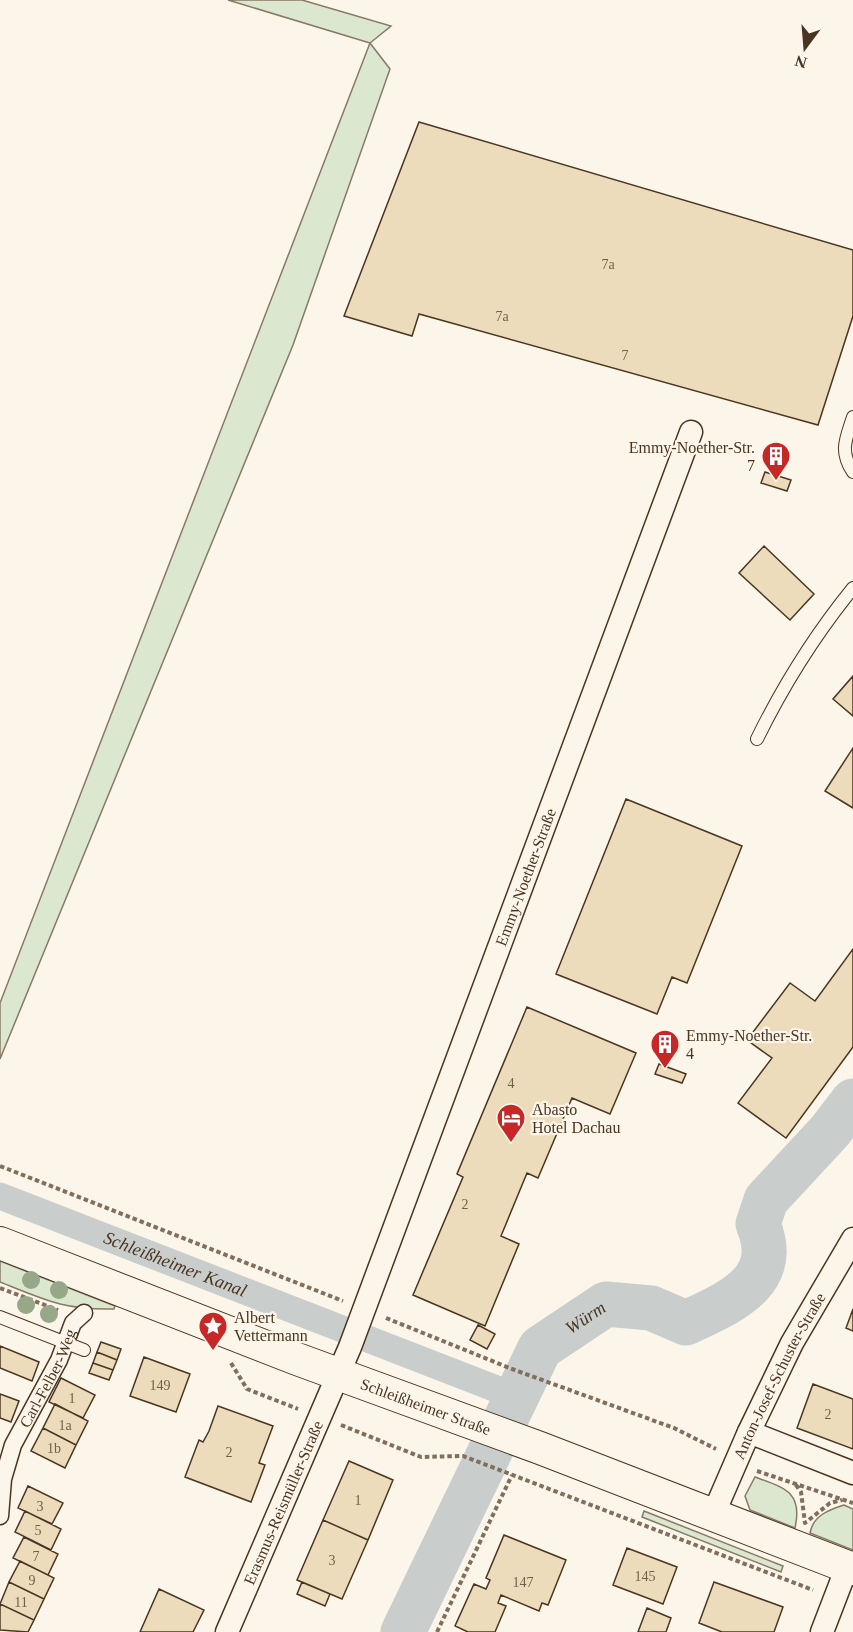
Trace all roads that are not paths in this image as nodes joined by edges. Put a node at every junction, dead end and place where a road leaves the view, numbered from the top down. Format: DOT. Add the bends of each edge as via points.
graph roads {
  1 [pos="853,417"];
  2 [pos="691,432"];
  3 [pos="853,472"];
  4 [pos="853,588"];
  5 [pos="757,739"];
  6 [pos="853,1239"];
  7 [pos="0,1243"];
  8 [pos="84,1313"];
  9 [pos="0,1317"];
  10 [pos="66,1343"];
  11 [pos="84,1350"];
  12 [pos="345,1361"];
  13 [pos="749,1432"];
  14 [pos="853,1473"];
  15 [pos="713,1515"];
  16 [pos="0,1516"];
  17 [pos="850,1568"];
  18 [pos="227,1632"];
  19 [pos="822,1632"];
  1 -- 3 [label="lane" via="844,459"];
  2 -- 12 [label="street, Emmy-Noether-Straße"];
  4 -- 5 [label="lane" via="807,647"];
  6 -- 13 [label="street, Anton-Josef-Schuster-Straße" via="792,1343"];
  7 -- 12 [label="main road, Schleißheimer Straße"];
  8 -- 10 [label="street, Carl-Felber-Weg" via="73,1323"];
  9 -- 10 [label="lane"];
  10 -- 11 [label="lane"];
  10 -- 16 [label="street, Carl-Felber-Weg" via="14,1445 3,1479"];
  12 -- 15 [label="main road, Schleißheimer Straße" via="472,1423"];
  12 -- 18 [label="street, Erasmus-Reismüller-Straße"];
  13 -- 14 [label="street"];
  13 -- 15 [label="street, Anton-Josef-Schuster-Straße"];
  15 -- 17 [label="main road, Schleißheimer Straße"];
  17 -- 19 [label="street"];
}
